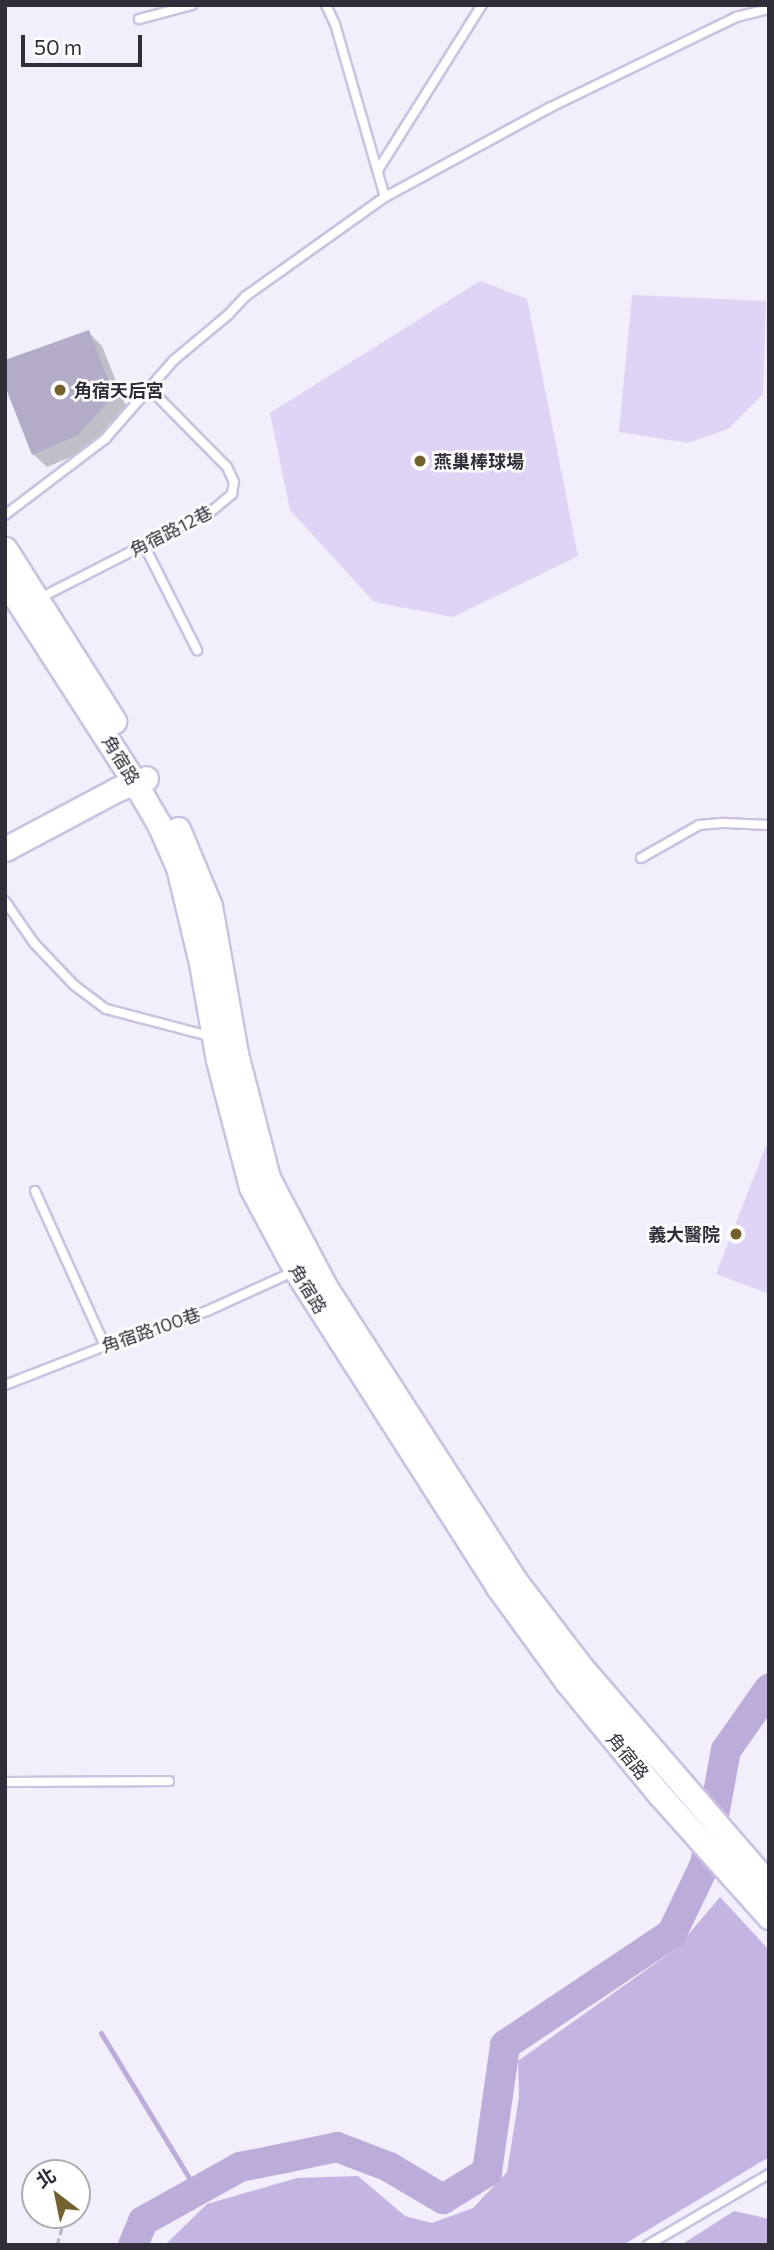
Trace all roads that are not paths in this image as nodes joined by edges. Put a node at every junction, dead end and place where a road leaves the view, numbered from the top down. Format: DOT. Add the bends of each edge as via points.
graph roads {
  1 [pos="192,5"];
  2 [pos="326,5"];
  3 [pos="482,5"];
  4 [pos="769,9"];
  5 [pos="139,19"];
  6 [pos="378,170"];
  7 [pos="384,197"];
  8 [pos="150,389"];
  9 [pos="5,515"];
  10 [pos="144,545"];
  11 [pos="5,549"];
  12 [pos="5,582"];
  13 [pos="30,603"];
  14 [pos="197,650"];
  15 [pos="141,780"];
  16 [pos="769,825"];
  17 [pos="5,849"];
  18 [pos="641,858"];
  19 [pos="5,901"];
  20 [pos="223,1037"];
  21 [pos="35,1191"];
  22 [pos="296,1271"];
  23 [pos="104,1346"];
  24 [pos="5,1385"];
  25 [pos="169,1781"];
  26 [pos="5,1782"];
  27 [pos="769,1885"];
  28 [pos="769,1916"];
  29 [pos="769,2174"];
  30 [pos="648,2245"];
  1 -- 5 [label="lane"];
  2 -- 6 [label="lane"];
  3 -- 6 [label="lane"];
  4 -- 7 [label="lane" via="736,17 548,108"];
  6 -- 7 [label="lane"];
  7 -- 8 [label="lane" via="246,296 174,360"];
  8 -- 9 [label="lane" via="105,439"];
  8 -- 10 [label="lane, 角宿路12巷" via="227,467 234,482 232,494 223,503"];
  10 -- 13 [label="lane, 角宿路12巷"];
  10 -- 14 [label="lane"];
  11 -- 13 [label="main road, 角宿路"];
  12 -- 13 [label="main road, 角宿路"];
  13 -- 15 [label="main road, 角宿路"];
  15 -- 17 [label="main road"];
  15 -- 20 [label="main road, 角宿路" via="178,867"];
  16 -- 18 [label="lane" via="699,825"];
  19 -- 20 [label="lane" via="34,943 74,985 106,1009"];
  20 -- 22 [label="main road, 角宿路" via="251,1187"];
  20 -- 27 [label="main road, 角宿路" via="268,1178 326,1288 514,1579 582,1668"];
  21 -- 23 [label="lane"];
  22 -- 23 [label="lane, 角宿路100巷" via="207,1311"];
  22 -- 28 [label="main road, 角宿路" via="498,1587 567,1682"];
  23 -- 24 [label="lane, 角宿路100巷"];
  25 -- 26 [label="lane"];
  29 -- 30 [label="lane"];
}
